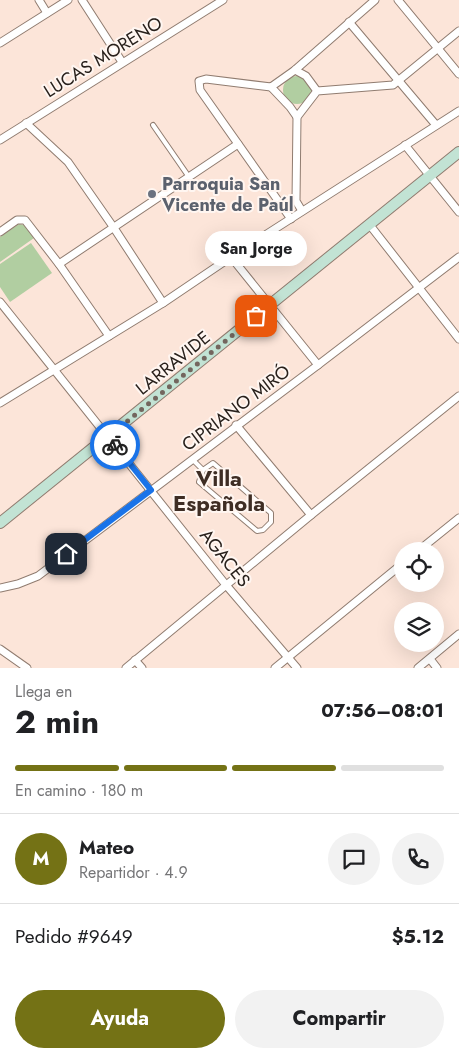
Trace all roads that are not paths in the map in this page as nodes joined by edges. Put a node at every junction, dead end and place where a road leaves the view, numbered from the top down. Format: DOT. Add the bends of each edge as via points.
graph roads {
  1 [pos="39,0"];
  2 [pos="68,0"];
  3 [pos="82,0"];
  4 [pos="223,0"];
  5 [pos="375,0"];
  6 [pos="398,0"];
  7 [pos="47,13"];
  8 [pos="349,22"];
  9 [pos="459,31"];
  10 [pos="0,43"];
  11 [pos="438,49"];
  12 [pos="122,62"];
  13 [pos="295,70"];
  14 [pos="459,74"];
  15 [pos="398,82"];
  16 [pos="272,87"];
  17 [pos="317,91"];
  18 [pos="459,111"];
  19 [pos="297,117"];
  20 [pos="26,123"];
  21 [pos="154,125"];
  22 [pos="436,125"];
  23 [pos="0,140"];
  24 [pos="238,144"];
  25 [pos="405,145"];
  26 [pos="459,152"];
  27 [pos="429,176"];
  28 [pos="189,177"];
  29 [pos="302,211"];
  30 [pos="459,212"];
  31 [pos="291,218"];
  32 [pos="369,224"];
  33 [pos="114,228"];
  34 [pos="0,232"];
  35 [pos="231,257"];
  36 [pos="459,257"];
  37 [pos="59,264"];
  38 [pos="419,288"];
  39 [pos="0,302"];
  40 [pos="162,302"];
  41 [pos="271,304"];
  42 [pos="109,336"];
  43 [pos="459,339"];
  44 [pos="318,365"];
  45 [pos="54,370"];
  46 [pos="459,396"];
  47 [pos="0,404"];
  48 [pos="236,425"];
  49 [pos="108,437"];
  50 [pos="192,459"];
  51 [pos="203,470"];
  52 [pos="151,490"];
  53 [pos="311,515"];
  54 [pos="459,518"];
  55 [pos="0,523"];
  56 [pos="429,542"];
  57 [pos="394,571"];
  58 [pos="226,584"];
  59 [pos="0,588"];
  60 [pos="459,634"];
  61 [pos="0,649"];
  62 [pos="288,657"];
  63 [pos="430,659"];
  64 [pos="135,660"];
  65 [pos="27,668"];
  66 [pos="126,668"];
  67 [pos="142,668"];
  68 [pos="275,668"];
  69 [pos="297,668"];
  70 [pos="418,668"];
  71 [pos="437,668"];
  1 -- 7 [label="street"];
  2 -- 7 [label="street"];
  3 -- 12 [label="street"];
  4 -- 12 [label="street, LUCAS MORENO"];
  5 -- 8 [label="street"];
  6 -- 11 [label="street"];
  7 -- 10 [label="street"];
  8 -- 13 [label="street"];
  8 -- 15 [label="street"];
  9 -- 11 [label="street"];
  11 -- 14 [label="street"];
  11 -- 15 [label="street"];
  12 -- 20 [label="street, LUCAS MORENO"];
  13 -- 16 [label="street"];
  13 -- 17 [label="street" via="304,74"];
  15 -- 17 [label="street"];
  15 -- 22 [label="street"];
  16 -- 19 [label="street"];
  16 -- 24 [label="street" via="206,79 199,81 200,90"];
  17 -- 19 [label="street"];
  18 -- 22 [label="street"];
  19 -- 29 [label="street" via="296,200"];
  20 -- 23 [label="street, LUCAS MORENO"];
  20 -- 33 [label="street" via="68,162"];
  21 -- 28 [label="lane"];
  22 -- 25 [label="street"];
  24 -- 28 [label="street"];
  24 -- 31 [label="street"];
  25 -- 27 [label="street"];
  25 -- 29 [label="street"];
  26 -- 27 [label="street, LARRAVIDE"];
  27 -- 30 [label="street"];
  27 -- 32 [label="street, LARRAVIDE"];
  28 -- 33 [label="street"];
  29 -- 31 [label="street"];
  31 -- 35 [label="street"];
  32 -- 38 [label="street"];
  32 -- 41 [label="street, LARRAVIDE"];
  33 -- 37 [label="street"];
  33 -- 40 [label="street"];
  34 -- 37 [label="street" via="20,219 24,220"];
  35 -- 40 [label="street"];
  35 -- 41 [label="street"];
  36 -- 38 [label="street, CIPRIANO MIRÓ"];
  37 -- 42 [label="street"];
  38 -- 43 [label="street"];
  38 -- 44 [label="street, CIPRIANO MIRÓ"];
  39 -- 45 [label="street, AGACES"];
  40 -- 42 [label="street"];
  41 -- 44 [label="street"];
  41 -- 49 [label="street, LARRAVIDE"];
  42 -- 45 [label="street"];
  44 -- 48 [label="street, CIPRIANO MIRÓ"];
  45 -- 47 [label="street"];
  45 -- 49 [label="street, AGACES"];
  46 -- 53 [label="street"];
  48 -- 50 [label="street, CIPRIANO MIRÓ"];
  48 -- 53 [label="street"];
  49 -- 52 [label="street, AGACES"];
  49 -- 55 [label="street, LARRAVIDE"];
  50 -- 51 [label="lane"];
  50 -- 52 [label="street, CIPRIANO MIRÓ"];
  51 -- 51 [label="lane" via="210,464 216,465 271,513 271,522 257,531 199,482"];
  52 -- 58 [label="street, AGACES"];
  52 -- 59 [label="street, CIPRIANO MIRÓ" via="38,576"];
  53 -- 58 [label="street"];
  54 -- 56 [label="street"];
  57 -- 62 [label="street"];
  58 -- 62 [label="street, AGACES"];
  58 -- 64 [label="street"];
  60 -- 63 [label="street"];
  61 -- 65 [label="street"];
  62 -- 68 [label="street"];
  62 -- 69 [label="street, AGACES"];
  63 -- 70 [label="street"];
  63 -- 71 [label="street"];
  64 -- 66 [label="street"];
  64 -- 67 [label="street"];
}
